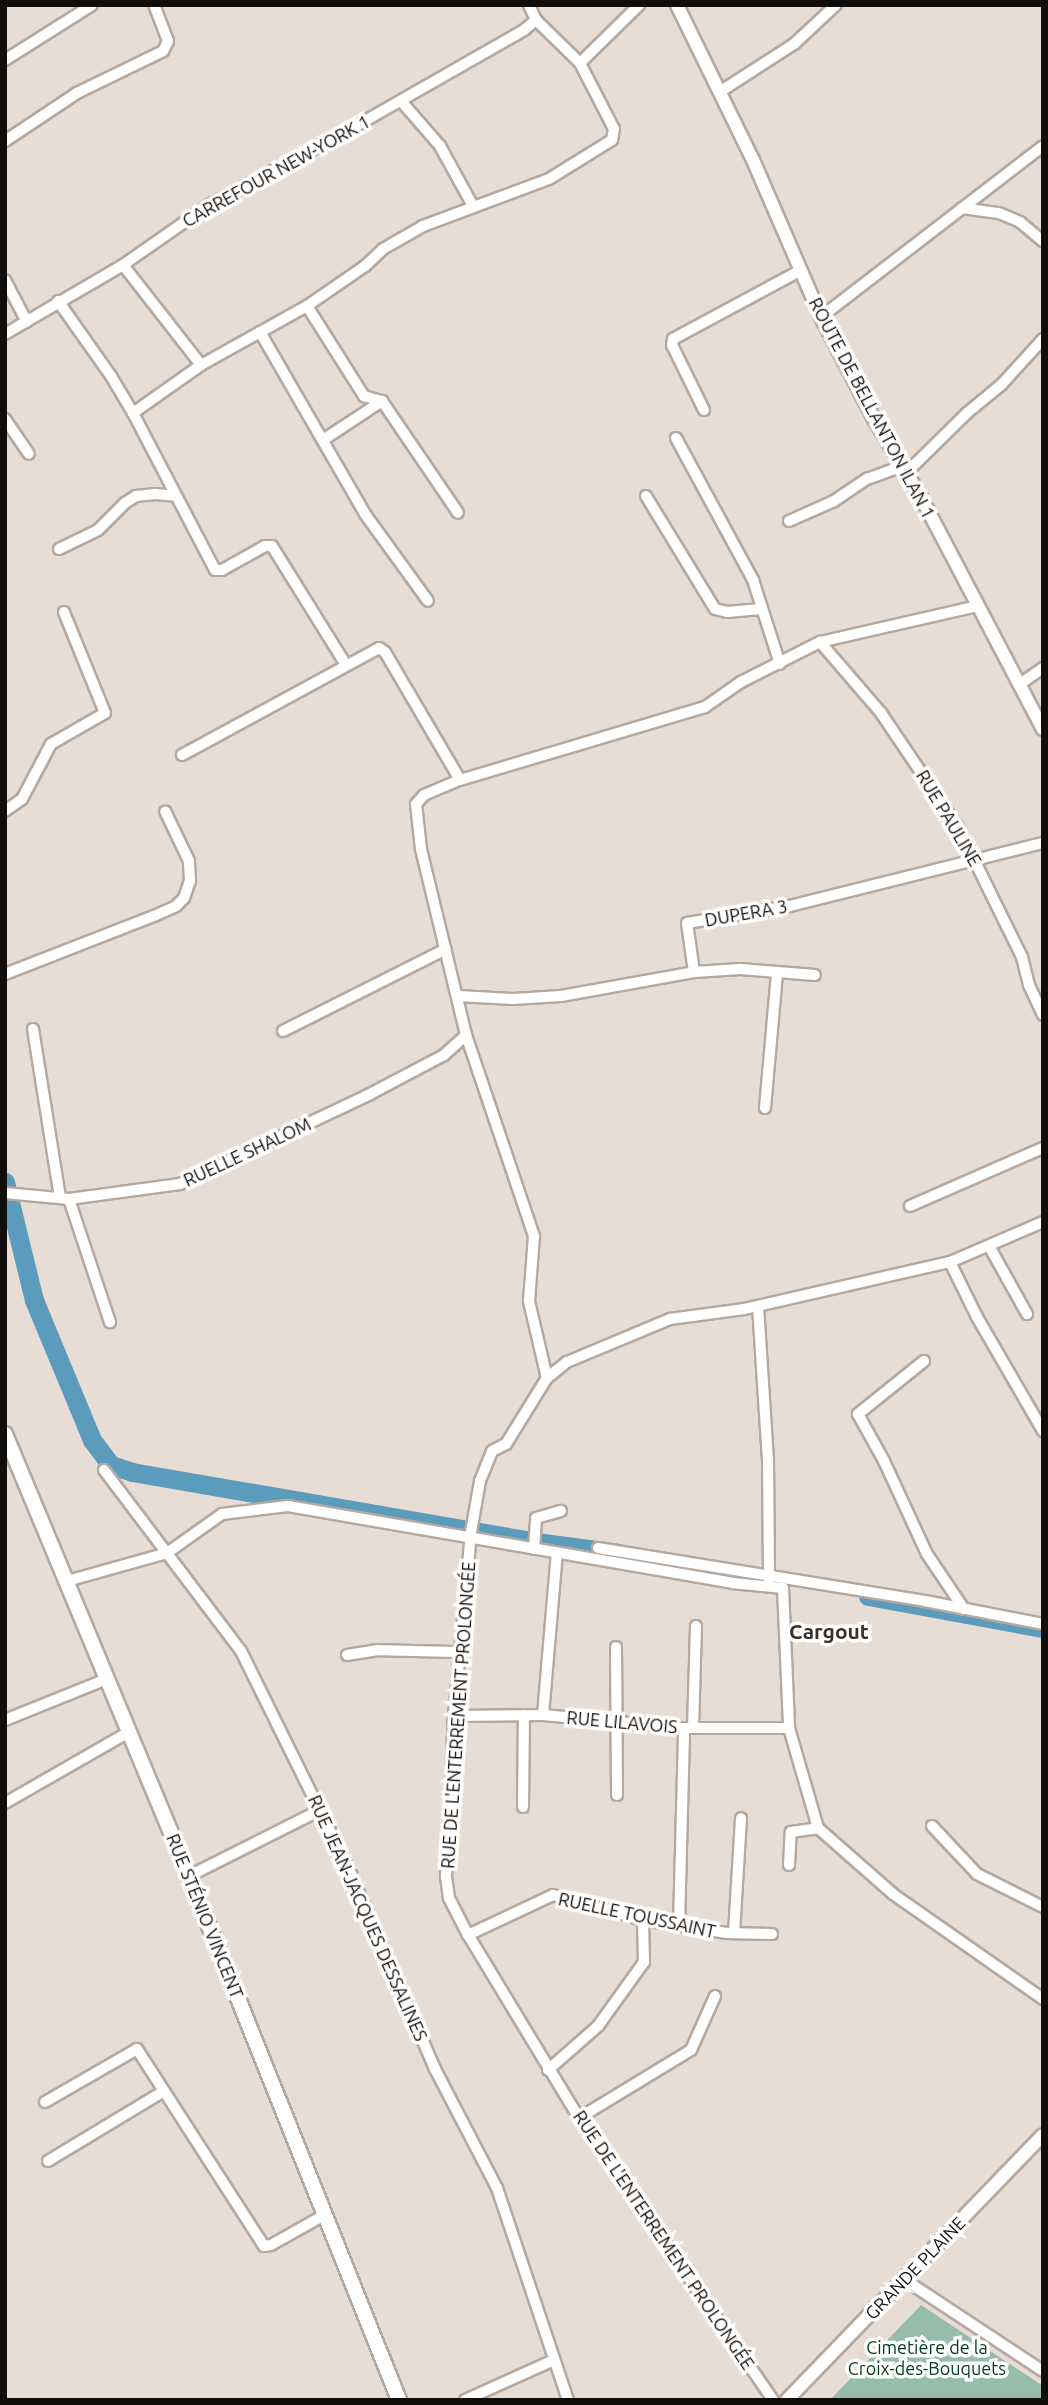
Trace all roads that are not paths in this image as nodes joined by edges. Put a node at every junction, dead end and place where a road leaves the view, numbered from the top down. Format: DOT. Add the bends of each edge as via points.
graph roads {
  1 [pos="92,5"];
  2 [pos="528,5"];
  3 [pos="639,5"];
  4 [pos="677,5"];
  5 [pos="836,5"];
  6 [pos="156,6"];
  7 [pos="536,20"];
  8 [pos="5,60"];
  9 [pos="580,63"];
  10 [pos="722,91"];
  11 [pos="401,101"];
  12 [pos="5,141"];
  13 [pos="1043,146"];
  14 [pos="473,206"];
  15 [pos="962,208"];
  16 [pos="1043,241"];
  17 [pos="123,265"];
  18 [pos="801,270"];
  19 [pos="5,280"];
  20 [pos="58,301"];
  21 [pos="307,306"];
  22 [pos="821,317"];
  23 [pos="27,322"];
  24 [pos="261,332"];
  25 [pos="5,334"];
  26 [pos="1043,339"];
  27 [pos="201,365"];
  28 [pos="382,401"];
  29 [pos="704,410"];
  30 [pos="133,413"];
  31 [pos="5,419"];
  32 [pos="676,438"];
  33 [pos="323,440"];
  34 [pos="29,454"];
  35 [pos="902,470"];
  36 [pos="176,496"];
  37 [pos="646,496"];
  38 [pos="458,513"];
  39 [pos="789,521"];
  40 [pos="60,549"];
  41 [pos="428,601"];
  42 [pos="977,606"];
  43 [pos="761,609"];
  44 [pos="64,612"];
  45 [pos="820,642"];
  46 [pos="780,664"];
  47 [pos="346,665"];
  48 [pos="1043,668"];
  49 [pos="1020,684"];
  50 [pos="1043,729"];
  51 [pos="182,755"];
  52 [pos="460,780"];
  53 [pos="5,811"];
  54 [pos="165,811"];
  55 [pos="1043,843"];
  56 [pos="975,861"];
  57 [pos="446,949"];
  58 [pos="694,972"];
  59 [pos="777,972"];
  60 [pos="5,974"];
  61 [pos="816,975"];
  62 [pos="458,996"];
  63 [pos="1043,1015"];
  64 [pos="33,1029"];
  65 [pos="283,1031"];
  66 [pos="466,1035"];
  67 [pos="765,1108"];
  68 [pos="1043,1147"];
  69 [pos="8,1193"];
  70 [pos="64,1198"];
  71 [pos="910,1206"];
  72 [pos="1043,1222"];
  73 [pos="989,1246"];
  74 [pos="950,1262"];
  75 [pos="758,1306"];
  76 [pos="1027,1314"];
  77 [pos="110,1322"];
  78 [pos="924,1361"];
  79 [pos="547,1378"];
  80 [pos="1043,1431"];
  81 [pos="5,1434"];
  82 [pos="9,1451"];
  83 [pos="104,1470"];
  84 [pos="561,1511"];
  85 [pos="471,1532"];
  86 [pos="535,1545"];
  87 [pos="598,1548"];
  88 [pos="167,1553"];
  89 [pos="557,1553"];
  90 [pos="733,1577"];
  91 [pos="67,1581"];
  92 [pos="769,1582"];
  93 [pos="964,1609"];
  94 [pos="1043,1624"];
  95 [pos="696,1626"];
  96 [pos="616,1647"];
  97 [pos="460,1652"];
  98 [pos="347,1655"];
  99 [pos="107,1679"];
  100 [pos="523,1715"];
  101 [pos="542,1715"];
  102 [pos="454,1716"];
  103 [pos="5,1720"];
  104 [pos="617,1721"];
  105 [pos="689,1728"];
  106 [pos="789,1728"];
  107 [pos="129,1732"];
  108 [pos="617,1795"];
  109 [pos="5,1803"];
  110 [pos="523,1807"];
  111 [pos="320,1810"];
  112 [pos="741,1818"];
  113 [pos="932,1826"];
  114 [pos="818,1828"];
  115 [pos="789,1865"];
  116 [pos="189,1876"];
  117 [pos="1043,1907"];
  118 [pos="643,1920"];
  119 [pos="679,1925"];
  120 [pos="734,1933"];
  121 [pos="772,1934"];
  122 [pos="468,1935"];
  123 [pos="715,1996"];
  124 [pos="1043,1999"];
  125 [pos="548,2070"];
  126 [pos="164,2091"];
  127 [pos="45,2102"];
  128 [pos="579,2118"];
  129 [pos="1043,2135"];
  130 [pos="48,2161"];
  131 [pos="326,2214"];
  132 [pos="905,2280"];
  133 [pos="554,2360"];
  134 [pos="1043,2371"];
  135 [pos="399,2400"];
  136 [pos="466,2400"];
  137 [pos="568,2400"];
  138 [pos="773,2400"];
  139 [pos="787,2400"];
  1 -- 8 [label="street"];
  2 -- 7 [label="street"];
  3 -- 9 [label="street"];
  4 -- 10 [label="street, ROUTE DE BELLANTON ILAN 1"];
  5 -- 10 [label="street" via="794,44"];
  6 -- 12 [label="street" via="168,41 163,51 77,93"];
  7 -- 9 [label="street"];
  7 -- 11 [label="street, CARREFOUR NEW-YORK 1"];
  9 -- 14 [label="street" via="614,129 612,140 549,179"];
  10 -- 18 [label="street, ROUTE DE BELLANTON ILAN 1"];
  11 -- 14 [label="street" via="440,146"];
  11 -- 17 [label="street, CARREFOUR NEW-YORK 1" via="209,205"];
  13 -- 15 [label="street"];
  14 -- 21 [label="street" via="423,226 383,249"];
  15 -- 16 [label="street" via="999,213 1020,222"];
  15 -- 22 [label="street"];
  17 -- 20 [label="street, CARREFOUR NEW-YORK 1"];
  17 -- 27 [label="street"];
  18 -- 22 [label="street, ROUTE DE BELLANTON ILAN 1"];
  18 -- 29 [label="street" via="673,339"];
  19 -- 23 [label="street"];
  20 -- 23 [label="street, CARREFOUR NEW-YORK 1"];
  20 -- 30 [label="street"];
  21 -- 24 [label="street"];
  21 -- 28 [label="street" via="364,396"];
  22 -- 35 [label="street, ROUTE DE BELLANTON ILAN 1"];
  23 -- 25 [label="street, CARREFOUR NEW-YORK 1"];
  24 -- 27 [label="street"];
  24 -- 33 [label="street"];
  26 -- 35 [label="street" via="1002,384"];
  27 -- 30 [label="street"];
  28 -- 33 [label="street"];
  28 -- 38 [label="street"];
  30 -- 36 [label="street"];
  31 -- 34 [label="street"];
  32 -- 43 [label="street" via="753,580"];
  33 -- 41 [label="street" via="365,514"];
  35 -- 39 [label="street" via="867,479 834,501"];
  35 -- 42 [label="street, ROUTE DE BELLANTON ILAN 1" via="921,496"];
  36 -- 40 [label="street" via="136,496 98,530"];
  36 -- 47 [label="street" via="215,570 272,546"];
  37 -- 43 [label="street" via="715,609"];
  42 -- 45 [label="street"];
  42 -- 49 [label="street, ROUTE DE BELLANTON ILAN 1"];
  43 -- 46 [label="street"];
  44 -- 53 [label="street" via="105,713 51,744 22,799"];
  45 -- 46 [label="street"];
  45 -- 56 [label="street, RUE PAULINE" via="911,754"];
  46 -- 52 [label="street" via="741,682 705,707"];
  47 -- 51 [label="street"];
  47 -- 52 [label="street" via="379,648 385,652"];
  48 -- 49 [label="street"];
  49 -- 50 [label="street, ROUTE DE BELLANTON ILAN 1"];
  52 -- 57 [label="street" via="424,795 415,804 421,849"];
  54 -- 60 [label="street" via="189,861 190,881 184,898 154,916"];
  55 -- 56 [label="street, DUPERA 3"];
  56 -- 58 [label="street, DUPERA 3" via="790,906 687,923"];
  56 -- 63 [label="street, RUE PAULINE"];
  57 -- 62 [label="street"];
  57 -- 65 [label="street"];
  58 -- 59 [label="street"];
  58 -- 62 [label="street" via="561,996"];
  59 -- 61 [label="street"];
  59 -- 67 [label="street"];
  62 -- 66 [label="street"];
  64 -- 70 [label="street"];
  66 -- 70 [label="street, RUELLE SHALOM" via="444,1055 391,1083 180,1184"];
  66 -- 79 [label="street" via="534,1236 529,1301"];
  68 -- 71 [label="street"];
  69 -- 70 [label="street, RUELLE SHALOM"];
  70 -- 77 [label="street"];
  72 -- 73 [label="street, RUE DE L'ENTERREMENT PROLONGÉE"];
  73 -- 74 [label="street, RUE DE L'ENTERREMENT PROLONGÉE"];
  73 -- 76 [label="street"];
  74 -- 75 [label="street, RUE DE L'ENTERREMENT PROLONGÉE"];
  74 -- 80 [label="street" via="976,1317"];
  75 -- 79 [label="street, RUE DE L'ENTERREMENT PROLONGÉE" via="649,1326 567,1362"];
  75 -- 92 [label="street" via="768,1459"];
  78 -- 93 [label="street" via="858,1414 928,1554"];
  79 -- 85 [label="street, RUE DE L'ENTERREMENT PROLONGÉE" via="506,1444 492,1451 480,1481"];
  81 -- 82 [label="main road, RUE STÉNIO VINCENT"];
  82 -- 91 [label="main road, RUE STÉNIO VINCENT"];
  83 -- 88 [label="street, RUE JEAN-JACQUES DESSALINES"];
  84 -- 86 [label="street" via="536,1518"];
  85 -- 86 [label="street"];
  85 -- 88 [label="street" via="288,1506 222,1514"];
  85 -- 97 [label="street, RUE DE L'ENTERREMENT PROLONGÉE"];
  86 -- 89 [label="street"];
  87 -- 90 [label="street"];
  88 -- 91 [label="street"];
  88 -- 111 [label="street, RUE JEAN-JACQUES DESSALINES" via="241,1651"];
  89 -- 90 [label="street"];
  89 -- 101 [label="street"];
  90 -- 92 [label="street"];
  91 -- 99 [label="main road, RUE STÉNIO VINCENT"];
  92 -- 93 [label="street"];
  92 -- 106 [label="street" via="783,1588"];
  93 -- 94 [label="street"];
  95 -- 105 [label="street"];
  96 -- 104 [label="street"];
  97 -- 98 [label="street" via="377,1650"];
  97 -- 102 [label="street, RUE DE L'ENTERREMENT PROLONGÉE"];
  99 -- 103 [label="street"];
  99 -- 107 [label="main road, RUE STÉNIO VINCENT"];
  100 -- 101 [label="street, RUE LILAVOIS"];
  100 -- 102 [label="street, RUE LILAVOIS"];
  100 -- 110 [label="street"];
  101 -- 104 [label="street, RUE LILAVOIS"];
  102 -- 122 [label="street, RUE DE L'ENTERREMENT PROLONGÉE" via="446,1877 449,1898"];
  104 -- 105 [label="street, RUE LILAVOIS"];
  104 -- 108 [label="street"];
  105 -- 106 [label="street, RUE LILAVOIS"];
  105 -- 119 [label="street"];
  106 -- 114 [label="street"];
  107 -- 109 [label="street"];
  107 -- 116 [label="main road, RUE STÉNIO VINCENT"];
  111 -- 116 [label="street"];
  111 -- 133 [label="street, RUE JEAN-JACQUES DESSALINES" via="435,2069 497,2188"];
  112 -- 120 [label="street"];
  113 -- 117 [label="street" via="977,1874"];
  114 -- 115 [label="street" via="791,1832"];
  114 -- 124 [label="street" via="892,1894"];
  116 -- 131 [label="main road, RUE STÉNIO VINCENT"];
  118 -- 119 [label="street, RUELLE TOUSSAINT"];
  118 -- 122 [label="street, RUELLE TOUSSAINT" via="553,1895"];
  118 -- 125 [label="street" via="644,1962 598,2026"];
  119 -- 120 [label="street, RUELLE TOUSSAINT"];
  120 -- 121 [label="street, RUELLE TOUSSAINT"];
  122 -- 125 [label="street, RUE DE L'ENTERREMENT PROLONGÉE"];
  123 -- 128 [label="street" via="691,2050"];
  125 -- 128 [label="street, RUE DE L'ENTERREMENT PROLONGÉE"];
  126 -- 127 [label="street" via="142,2053 134,2049"];
  126 -- 130 [label="street"];
  126 -- 131 [label="street" via="264,2246"];
  128 -- 138 [label="street, RUE DE L'ENTERREMENT PROLONGÉE"];
  129 -- 132 [label="street, GRANDE PLAINE"];
  131 -- 135 [label="main road, RUE STÉNIO VINCENT"];
  132 -- 134 [label="street"];
  132 -- 139 [label="street, GRANDE PLAINE"];
  133 -- 136 [label="street"];
  133 -- 137 [label="street, RUE JEAN-JACQUES DESSALINES"];
}
